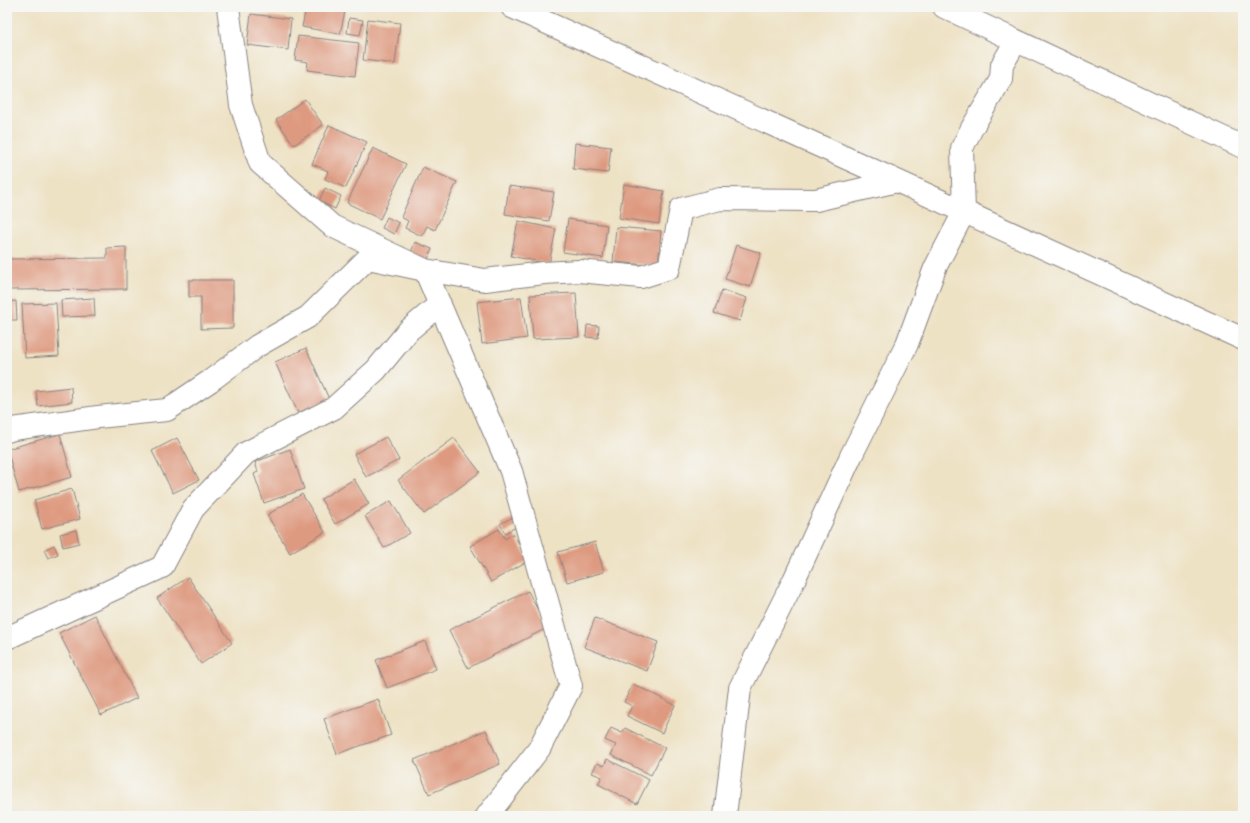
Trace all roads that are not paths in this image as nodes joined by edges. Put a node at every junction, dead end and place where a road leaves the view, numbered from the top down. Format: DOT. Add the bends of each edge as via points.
graph roads {
  1 [pos="228,7"];
  2 [pos="512,7"];
  3 [pos="944,7"];
  4 [pos="1016,41"];
  5 [pos="1243,147"];
  6 [pos="897,181"];
  7 [pos="964,212"];
  8 [pos="426,270"];
  9 [pos="440,304"];
  10 [pos="1243,338"];
  11 [pos="7,431"];
  12 [pos="7,638"];
  13 [pos="487,816"];
  14 [pos="725,816"];
  1 -- 8 [label="street" via="241,105 260,163 332,226"];
  2 -- 6 [label="street"];
  3 -- 4 [label="street"];
  4 -- 5 [label="street"];
  4 -- 7 [label="street" via="1002,65 1001,79 962,148"];
  6 -- 7 [label="street"];
  6 -- 8 [label="street" via="816,200 720,199 681,209 669,268 641,277 579,271 485,280"];
  7 -- 10 [label="street"];
  7 -- 14 [label="street" via="935,268 907,344 740,688"];
  8 -- 9 [label="street"];
  8 -- 11 [label="street" via="368,258 308,317 257,346 167,410 98,417"];
  9 -- 12 [label="street" via="409,330 376,370 334,408 246,453 193,509 162,567"];
  9 -- 13 [label="street" via="511,471 571,686 539,749"];
}
